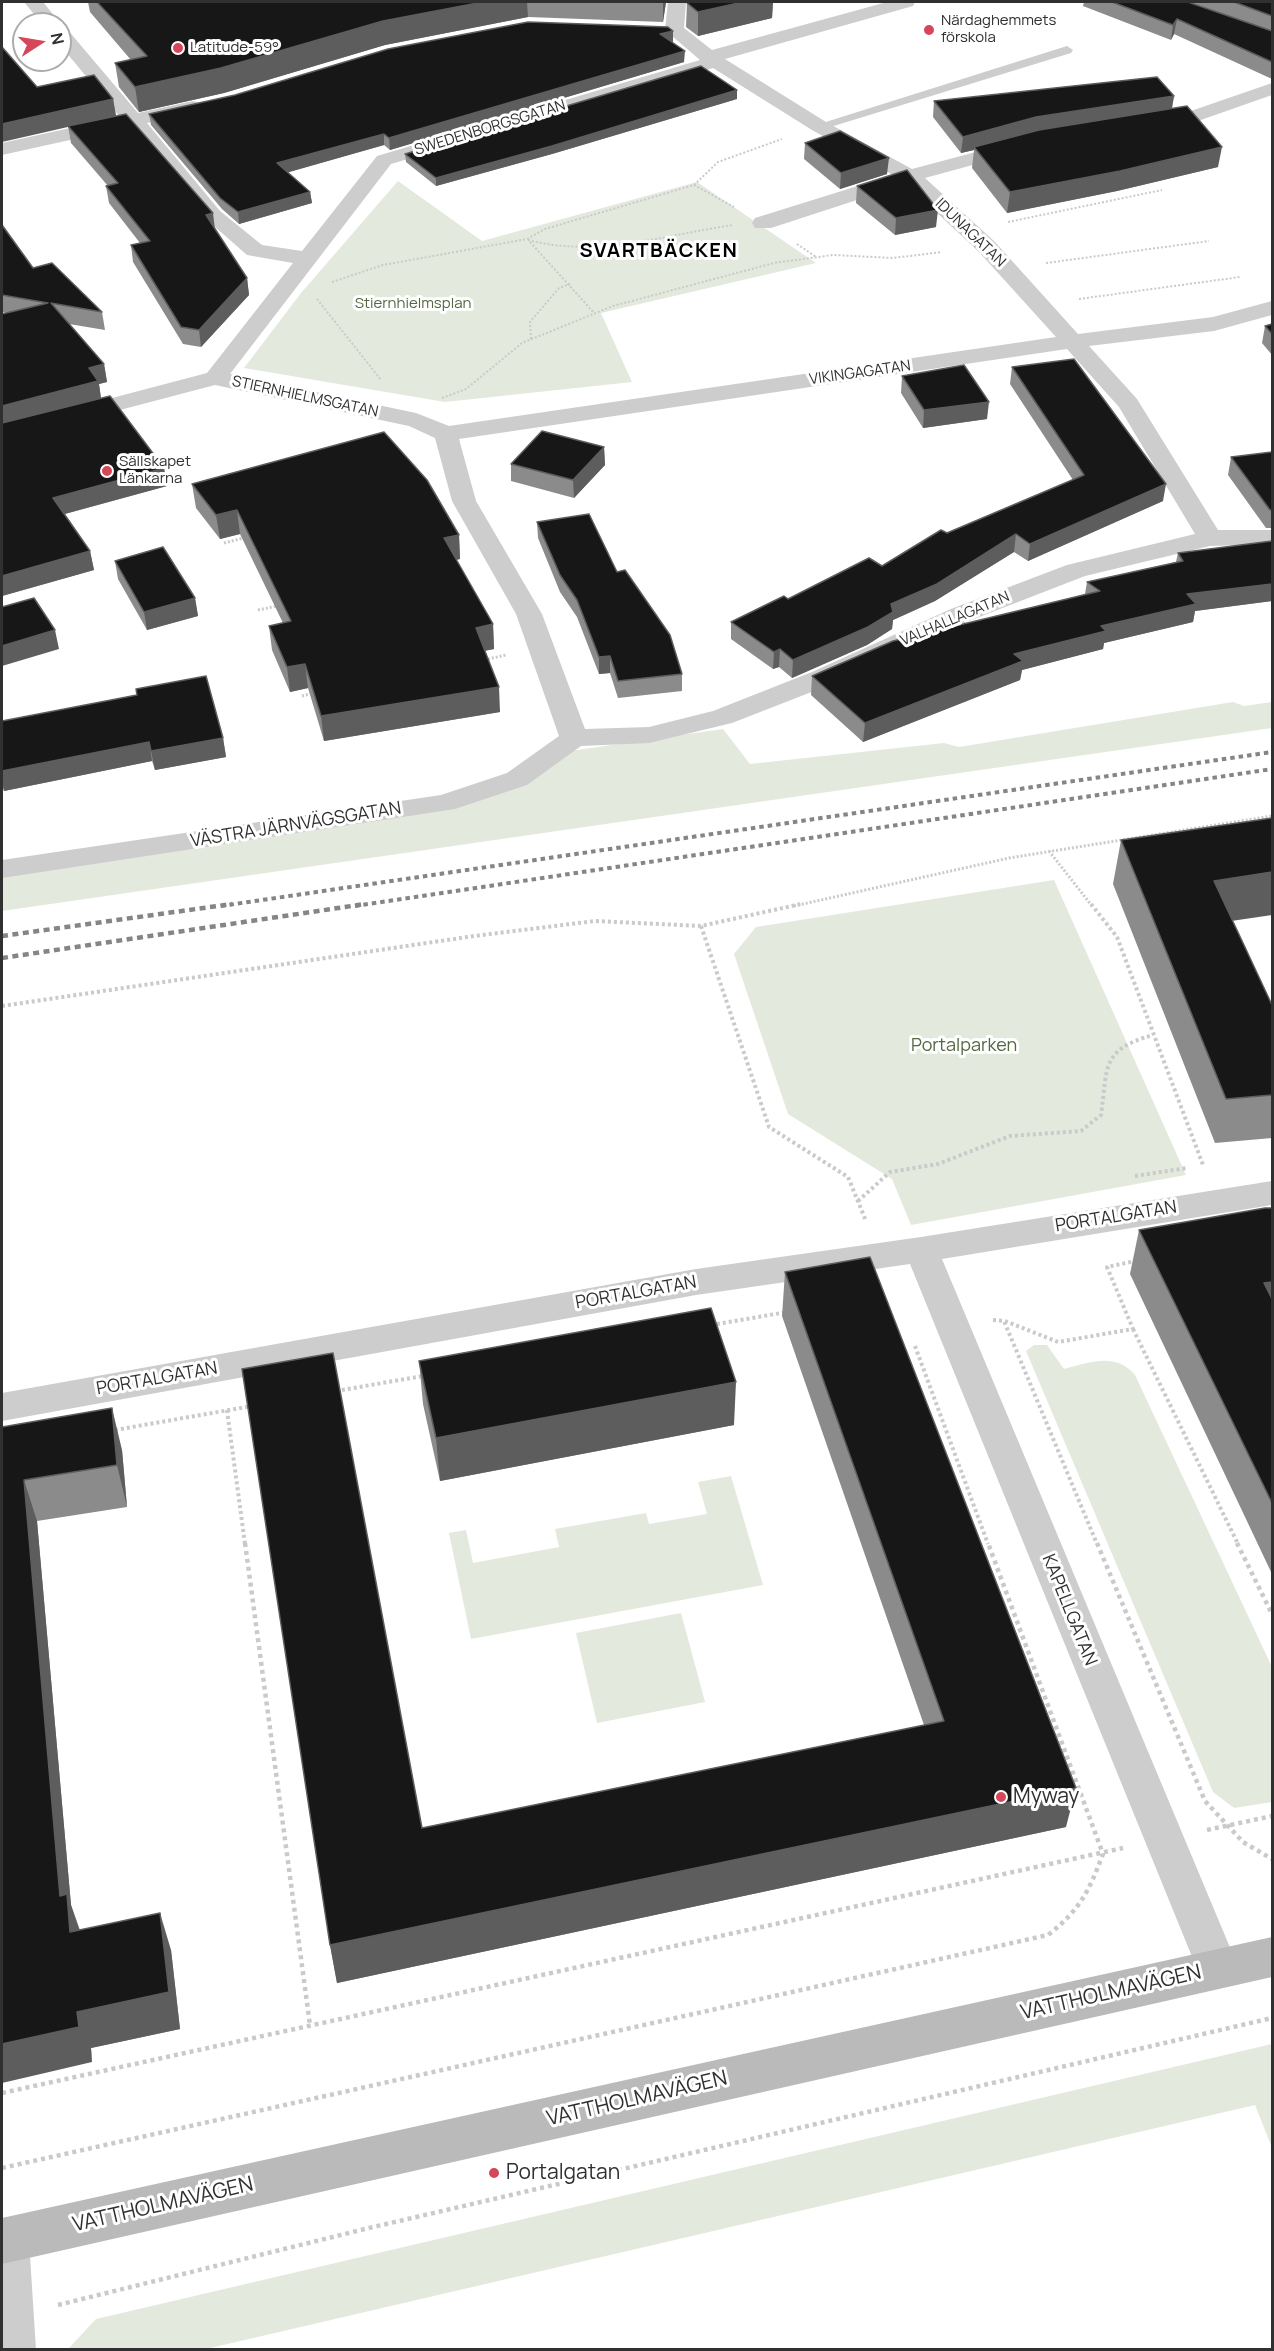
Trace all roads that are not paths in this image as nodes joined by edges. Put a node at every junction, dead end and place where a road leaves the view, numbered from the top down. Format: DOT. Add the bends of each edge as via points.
graph roads {
  1 [pos="677,2"];
  2 [pos="906,2"];
  3 [pos="651,29"];
  4 [pos="674,30"];
  5 [pos="72,47"];
  6 [pos="1067,50"];
  7 [pos="712,59"];
  8 [pos="1272,89"];
  9 [pos="208,104"];
  10 [pos="134,120"];
  11 [pos="819,126"];
  12 [pos="1135,126"];
  13 [pos="1034,142"];
  14 [pos="2,148"];
  15 [pos="910,177"];
  16 [pos="763,223"];
  17 [pos="304,273"];
  18 [pos="1272,308"];
  19 [pos="1074,341"];
  20 [pos="215,378"];
  21 [pos="2,434"];
  22 [pos="446,434"];
  23 [pos="1272,537"];
  24 [pos="1210,538"];
  25 [pos="574,738"];
  26 [pos="2,869"];
  27 [pos="1272,1193"];
  28 [pos="921,1250"];
  29 [pos="2,1407"];
  30 [pos="1272,1957"];
  31 [pos="1218,1969"];
  32 [pos="4,2240"];
  33 [pos="11,2333"];
  1 -- 4 [label="street"];
  2 -- 7 [label="street, SWEDENBORGSGATAN"];
  3 -- 4 [label="street"];
  4 -- 7 [label="street, IDUNAGATAN"];
  5 -- 10 [label="street"];
  6 -- 11 [label="lane"];
  7 -- 11 [label="street, IDUNAGATAN"];
  7 -- 17 [label="street, SWEDENBORGSGATAN" via="384,160"];
  8 -- 12 [label="street" via="1191,117"];
  9 -- 10 [label="street"];
  10 -- 14 [label="street"];
  10 -- 17 [label="street" via="213,214 255,250"];
  11 -- 15 [label="street, IDUNAGATAN"];
  13 -- 15 [label="street"];
  15 -- 16 [label="street"];
  15 -- 19 [label="street, IDUNAGATAN" via="987,247"];
  17 -- 20 [label="street, STIERNHIELMSGATAN"];
  18 -- 19 [label="street, VIKINGAGATAN" via="1214,324"];
  19 -- 22 [label="street, VIKINGAGATAN"];
  19 -- 24 [label="street, IDUNAGATAN" via="1129,404"];
  20 -- 21 [label="street"];
  20 -- 22 [label="street, STIERNHIELMSGATAN" via="418,413"];
  22 -- 25 [label="street" via="464,501 529,614"];
  23 -- 24 [label="street, VALHALLAGATAN"];
  24 -- 25 [label="street, VALHALLAGATAN" via="1076,570 722,717 649,735"];
  25 -- 26 [label="street, VÄSTRA JÄRNVÄGSGATAN" via="517,779 445,803"];
  27 -- 28 [label="street, PORTALGATAN"];
  28 -- 29 [label="street, PORTALGATAN" via="696,1282"];
  28 -- 31 [label="street, KAPELLGATAN"];
  30 -- 31 [label="street, VATTHOLMAVÄGEN"];
  31 -- 32 [label="street, VATTHOLMAVÄGEN"];
  32 -- 33 [label="street"];
}
